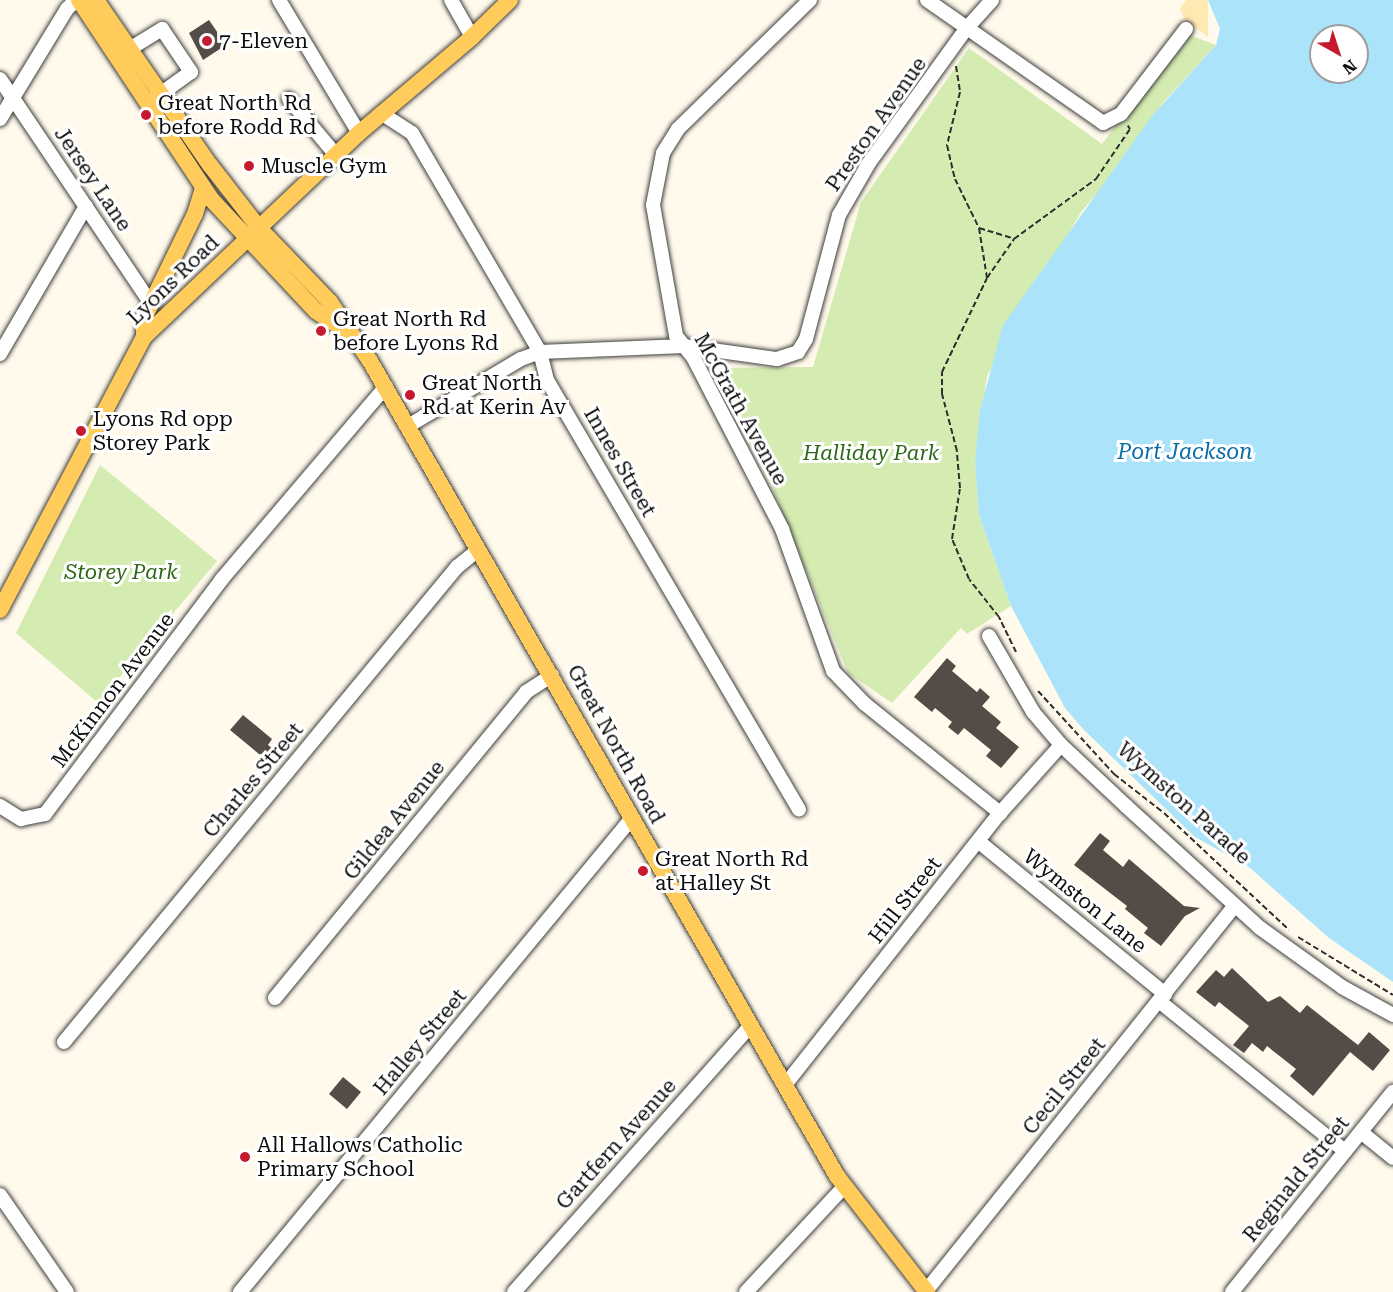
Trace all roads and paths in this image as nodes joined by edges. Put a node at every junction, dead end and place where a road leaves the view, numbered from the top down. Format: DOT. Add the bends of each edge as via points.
graph roads {
  1 [pos="78,0"];
  2 [pos="96,0"];
  3 [pos="279,0"];
  4 [pos="451,0"];
  5 [pos="510,0"];
  6 [pos="810,0"];
  7 [pos="927,0"];
  8 [pos="992,0"];
  9 [pos="1186,28"];
  10 [pos="966,29"];
  11 [pos="472,37"];
  12 [pos="123,53"];
  13 [pos="950,53"];
  14 [pos="0,79"];
  15 [pos="162,93"];
  16 [pos="13,98"];
  17 [pos="289,99"];
  18 [pos="147,104"];
  19 [pos="381,113"];
  20 [pos="1121,114"];
  21 [pos="0,119"];
  22 [pos="359,133"];
  23 [pos="336,155"];
  24 [pos="203,187"];
  25 [pos="86,206"];
  26 [pos="259,228"];
  27 [pos="979,228"];
  28 [pos="1014,239"];
  29 [pos="247,241"];
  30 [pos="987,278"];
  31 [pos="151,303"];
  32 [pos="351,335"];
  33 [pos="144,337"];
  34 [pos="684,346"];
  35 [pos="540,352"];
  36 [pos="0,354"];
  37 [pos="386,386"];
  38 [pos="408,426"];
  39 [pos="479,549"];
  40 [pos="0,610"];
  41 [pos="989,636"];
  42 [pos="1018,658"];
  43 [pos="552,675"];
  44 [pos="1033,683"];
  45 [pos="1061,745"];
  46 [pos="0,806"];
  47 [pos="799,809"];
  48 [pos="1000,813"];
  49 [pos="632,818"];
  50 [pos="978,841"];
  51 [pos="1234,907"];
  52 [pos="1393,995"];
  53 [pos="1162,997"];
  54 [pos="274,998"];
  55 [pos="1393,1015"];
  56 [pos="751,1025"];
  57 [pos="64,1042"];
  58 [pos="785,1085"];
  59 [pos="1393,1092"];
  60 [pos="1361,1132"];
  61 [pos="1345,1151"];
  62 [pos="1393,1158"];
  63 [pos="844,1187"];
  64 [pos="0,1195"];
  65 [pos="927,1291"];
  66 [pos="67,1292"];
  67 [pos="240,1292"];
  68 [pos="514,1292"];
  69 [pos="746,1292"];
  70 [pos="1232,1292"];
  1 -- 12 [label="main road, Great North Road"];
  1 -- 16 [label="street"];
  2 -- 12 [label="main road, Great North Road"];
  3 -- 22 [label="street"];
  4 -- 11 [label="street"];
  5 -- 11 [label="main road, Lyons Road"];
  6 -- 34 [label="street, McGrath Avenue" via="678,129 659,165 652,205 655,232 676,336"];
  7 -- 10 [label="street"];
  8 -- 10 [label="street, Preston Avenue"];
  9 -- 20 [label="street"];
  10 -- 13 [label="street, Preston Avenue"];
  10 -- 20 [label="street" via="1094,119 1110,122"];
  11 -- 19 [label="main road, Lyons Road"];
  12 -- 15 [label="main road, Great North Road"];
  12 -- 15 [label="street" via="162,28 191,72"];
  12 -- 18 [label="main road, Great North Road"];
  13 -- 27 [label="path" via="961,76 947,145 955,179"];
  13 -- 34 [label="street, Preston Avenue" via="869,162 839,215 806,339 798,352 777,359"];
  14 -- 16 [label="street, Jersey Lane"];
  15 -- 18 [label="street"];
  15 -- 26 [label="main road, Great North Road"];
  16 -- 21 [label="street"];
  16 -- 25 [label="street, Jersey Lane"];
  17 -- 23 [label="street"];
  18 -- 24 [label="main road, Great North Road"];
  19 -- 22 [label="main road, Lyons Road"];
  19 -- 35 [label="street, Innes Street" via="412,133"];
  20 -- 28 [label="path" via="1131,129 1096,179"];
  22 -- 23 [label="main road, Lyons Road"];
  23 -- 26 [label="main road, Lyons Road"];
  24 -- 29 [label="main road, Great North Road"];
  24 -- 31 [label="main road" via="195,214"];
  25 -- 31 [label="street, Jersey Lane"];
  25 -- 36 [label="street"];
  26 -- 29 [label="main road, Lyons Road"];
  26 -- 32 [label="main road, Great North Road" via="330,302"];
  27 -- 28 [label="path"];
  27 -- 30 [label="path"];
  28 -- 30 [label="path"];
  29 -- 32 [label="main road, Great North Road" via="316,311"];
  29 -- 33 [label="main road, Lyons Road"];
  30 -- 42 [label="path" via="942,372 942,394 957,451 960,488 952,539 969,579 999,617"];
  31 -- 33 [label="main road" via="144,318"];
  32 -- 37 [label="main road, Great North Road"];
  33 -- 40 [label="main road, Lyons Road"];
  34 -- 35 [label="street"];
  34 -- 48 [label="street, McGrath Avenue" via="756,473 782,529 833,671 865,705"];
  35 -- 38 [label="street" via="521,359"];
  35 -- 47 [label="street, Innes Street" via="547,380"];
  37 -- 38 [label="main road, Great North Road"];
  37 -- 46 [label="street, McKinnon Avenue" via="222,579 45,814 21,819"];
  38 -- 39 [label="main road, Great North Road"];
  39 -- 43 [label="main road, Great North Road"];
  39 -- 57 [label="street, Charles Street" via="457,567"];
  41 -- 45 [label="street, Wymston Parade" via="1033,712"];
  43 -- 49 [label="main road, Great North Road"];
  43 -- 54 [label="street, Gildea Avenue" via="526,692"];
  44 -- 52 [label="path, Wymston Parade" via="1114,774 1164,813 1291,933"];
  45 -- 48 [label="street, Hill Street"];
  45 -- 51 [label="street, Wymston Parade"];
  48 -- 50 [label="street, Hill Street"];
  49 -- 56 [label="main road, Great North Road"];
  49 -- 67 [label="street, Halley Street"];
  50 -- 53 [label="street, Wymston Lane"];
  50 -- 58 [label="street, Hill Street"];
  51 -- 53 [label="street, Cecil Street"];
  51 -- 55 [label="street, Wymston Parade" via="1342,987"];
  53 -- 61 [label="street, Wymston Lane"];
  53 -- 65 [label="street, Cecil Street"];
  56 -- 58 [label="main road, Great North Road"];
  56 -- 68 [label="street, Gartfern Avenue"];
  58 -- 63 [label="main road, Great North Road"];
  59 -- 60 [label="street, Reginald Street"];
  60 -- 61 [label="street, Reginald Street"];
  60 -- 62 [label="street"];
  61 -- 70 [label="street, Reginald Street"];
  63 -- 65 [label="main road, Great North Road"];
  63 -- 69 [label="street"];
  64 -- 66 [label="street"];
}
